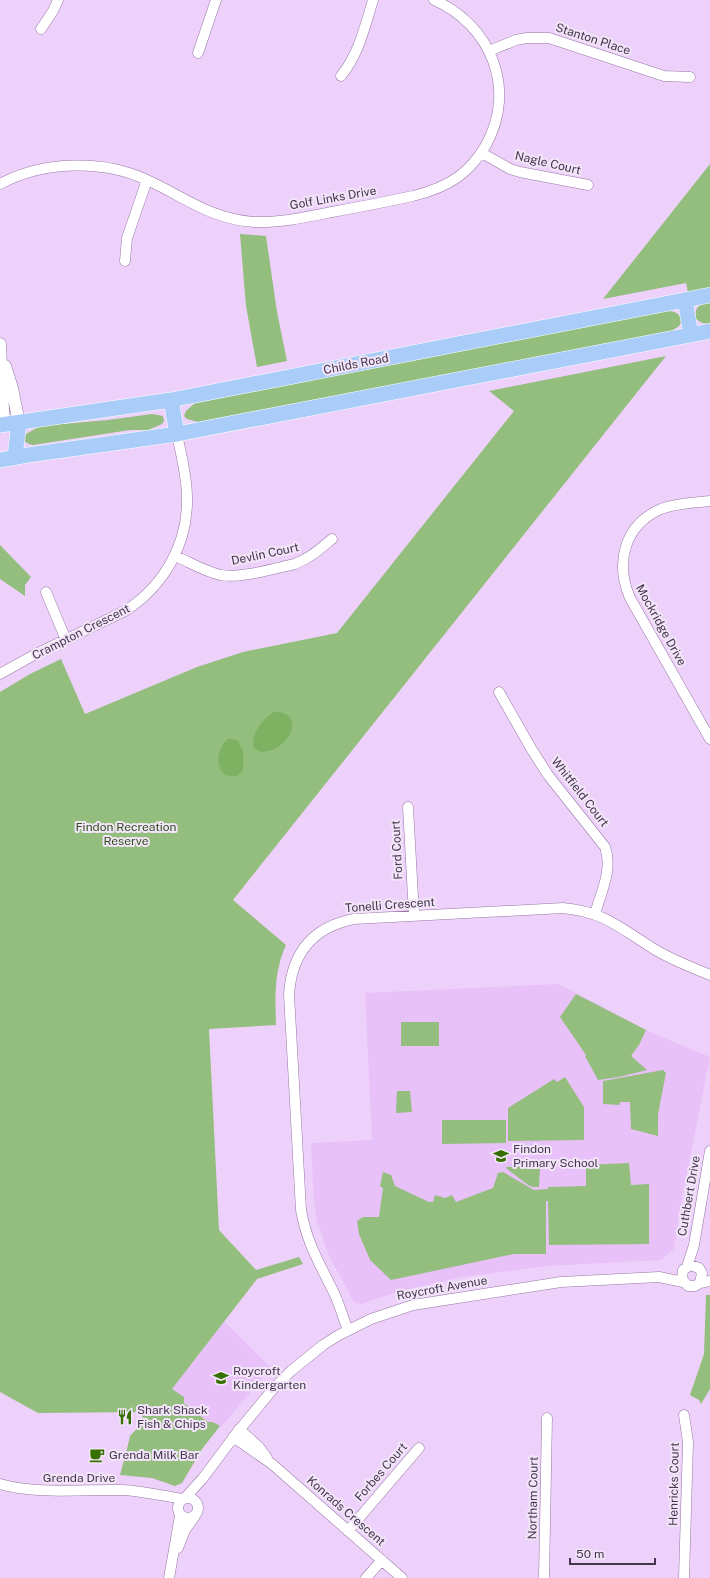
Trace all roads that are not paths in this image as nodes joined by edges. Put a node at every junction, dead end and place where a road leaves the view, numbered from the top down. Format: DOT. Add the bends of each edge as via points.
graph roads {
  1 [pos="58,0"];
  2 [pos="216,0"];
  3 [pos="373,0"];
  4 [pos="434,0"];
  5 [pos="41,29"];
  6 [pos="489,51"];
  7 [pos="198,53"];
  8 [pos="341,76"];
  9 [pos="690,77"];
  10 [pos="482,153"];
  11 [pos="147,180"];
  12 [pos="1,183"];
  13 [pos="588,185"];
  14 [pos="125,261"];
  15 [pos="710,295"];
  16 [pos="685,300"];
  17 [pos="710,331"];
  18 [pos="691,334"];
  19 [pos="1,350"];
  20 [pos="171,400"];
  21 [pos="8,424"];
  22 [pos="177,434"];
  23 [pos="15,457"];
  24 [pos="0,460"];
  25 [pos="710,501"];
  26 [pos="332,539"];
  27 [pos="175,556"];
  28 [pos="46,592"];
  29 [pos="66,640"];
  30 [pos="0,674"];
  31 [pos="500,692"];
  32 [pos="706,721"];
  33 [pos="710,739"];
  34 [pos="408,806"];
  35 [pos="595,914"];
  36 [pos="414,915"];
  37 [pos="710,975"];
  38 [pos="710,1151"];
  39 [pos="692,1267"];
  40 [pos="710,1273"];
  41 [pos="659,1277"];
  42 [pos="683,1282"];
  43 [pos="705,1282"];
  44 [pos="352,1328"];
  45 [pos="684,1415"];
  46 [pos="547,1418"];
  47 [pos="236,1433"];
  48 [pos="419,1448"];
  49 [pos="203,1478"];
  50 [pos="0,1484"];
  51 [pos="158,1496"];
  52 [pos="184,1499"];
  53 [pos="197,1503"];
  54 [pos="179,1513"];
  55 [pos="195,1516"];
  56 [pos="348,1531"];
  57 [pos="382,1560"];
  58 [pos="171,1565"];
  59 [pos="169,1578"];
  60 [pos="366,1578"];
  61 [pos="402,1578"];
  62 [pos="544,1578"];
  63 [pos="684,1578"];
  1 -- 5 [label="street"];
  2 -- 7 [label="street"];
  3 -- 8 [label="street" via="357,51"];
  4 -- 6 [label="street, Golf Links Drive" via="470,23"];
  6 -- 9 [label="street, Stanton Place" via="521,39 549,38 664,76"];
  6 -- 10 [label="street, Golf Links Drive" via="498,81 498,108 494,127"];
  10 -- 11 [label="street, Golf Links Drive" via="458,177 431,192 276,221 254,222 215,214"];
  10 -- 13 [label="street, Nagle Court" via="510,169"];
  11 -- 12 [label="street, Golf Links Drive" via="119,170 63,166 25,174"];
  11 -- 14 [label="street" via="127,238"];
  15 -- 16 [label="main road, Childs Road"];
  16 -- 18 [label="main road"];
  16 -- 20 [label="main road, Childs Road"];
  17 -- 18 [label="main road"];
  18 -- 22 [label="main road"];
  19 -- 21 [label="street" via="12,388"];
  20 -- 21 [label="main road, Childs Road"];
  20 -- 22 [label="main road, Crampton Crescent"];
  21 -- 23 [label="main road"];
  22 -- 23 [label="main road"];
  22 -- 27 [label="street, Crampton Crescent" via="187,498 184,528"];
  23 -- 24 [label="main road"];
  25 -- 32 [label="street, Mockridge Drive" via="671,506 652,514 630,537 623,561 625,586 630,598"];
  26 -- 27 [label="street, Devlin Court" via="313,556 295,564 234,575 210,572"];
  27 -- 29 [label="street, Crampton Crescent" via="158,582 137,603"];
  28 -- 29 [label="street"];
  29 -- 30 [label="street, Crampton Crescent"];
  31 -- 35 [label="street, Whitfield Court" via="548,775 608,854 609,868"];
  32 -- 33 [label="street, Mockridge Drive"];
  34 -- 36 [label="street, Ford Court"];
  35 -- 36 [label="street, Tonelli Crescent" via="547,908"];
  35 -- 37 [label="street, Tonelli Crescent" via="619,925 662,953"];
  36 -- 44 [label="street, Tonelli Crescent" via="354,919 332,925 309,941 295,962 291,978 289,1008 301,1210 309,1242"];
  38 -- 39 [label="street, Cuthbert Drive"];
  39 -- 40 [label="street"];
  39 -- 41 [label="street, Roycroft Avenue"];
  39 -- 42 [label="street" via="682,1273"];
  39 -- 43 [label="street" via="702,1273"];
  41 -- 42 [label="street, Roycroft Avenue"];
  41 -- 44 [label="street, Roycroft Avenue" via="561,1282 433,1302 391,1311"];
  42 -- 43 [label="street" via="691,1287"];
  44 -- 47 [label="street, Roycroft Avenue" via="323,1345 291,1371"];
  45 -- 63 [label="street, Henricks Court" via="688,1442"];
  46 -- 62 [label="street, Northam Court"];
  47 -- 49 [label="street, Roycroft Avenue"];
  47 -- 56 [label="street, Konrads Crescent" via="259,1447 272,1464"];
  48 -- 56 [label="street, Forbes Court"];
  49 -- 52 [label="street, Roycroft Avenue"];
  49 -- 53 [label="street, Roycroft Avenue"];
  50 -- 51 [label="street, Grenda Drive" via="30,1490 122,1490"];
  51 -- 52 [label="street, Grenda Drive"];
  51 -- 54 [label="street, Grenda Drive"];
  52 -- 53 [label="street" via="192,1499"];
  52 -- 54 [label="street" via="178,1504"];
  53 -- 55 [label="street" via="198,1510"];
  54 -- 55 [label="street" via="183,1518"];
  54 -- 58 [label="street"];
  55 -- 58 [label="street" via="185,1530"];
  56 -- 57 [label="street, Konrads Crescent"];
  57 -- 60 [label="street"];
  57 -- 61 [label="street, Konrads Crescent"];
  58 -- 59 [label="street"];
}
